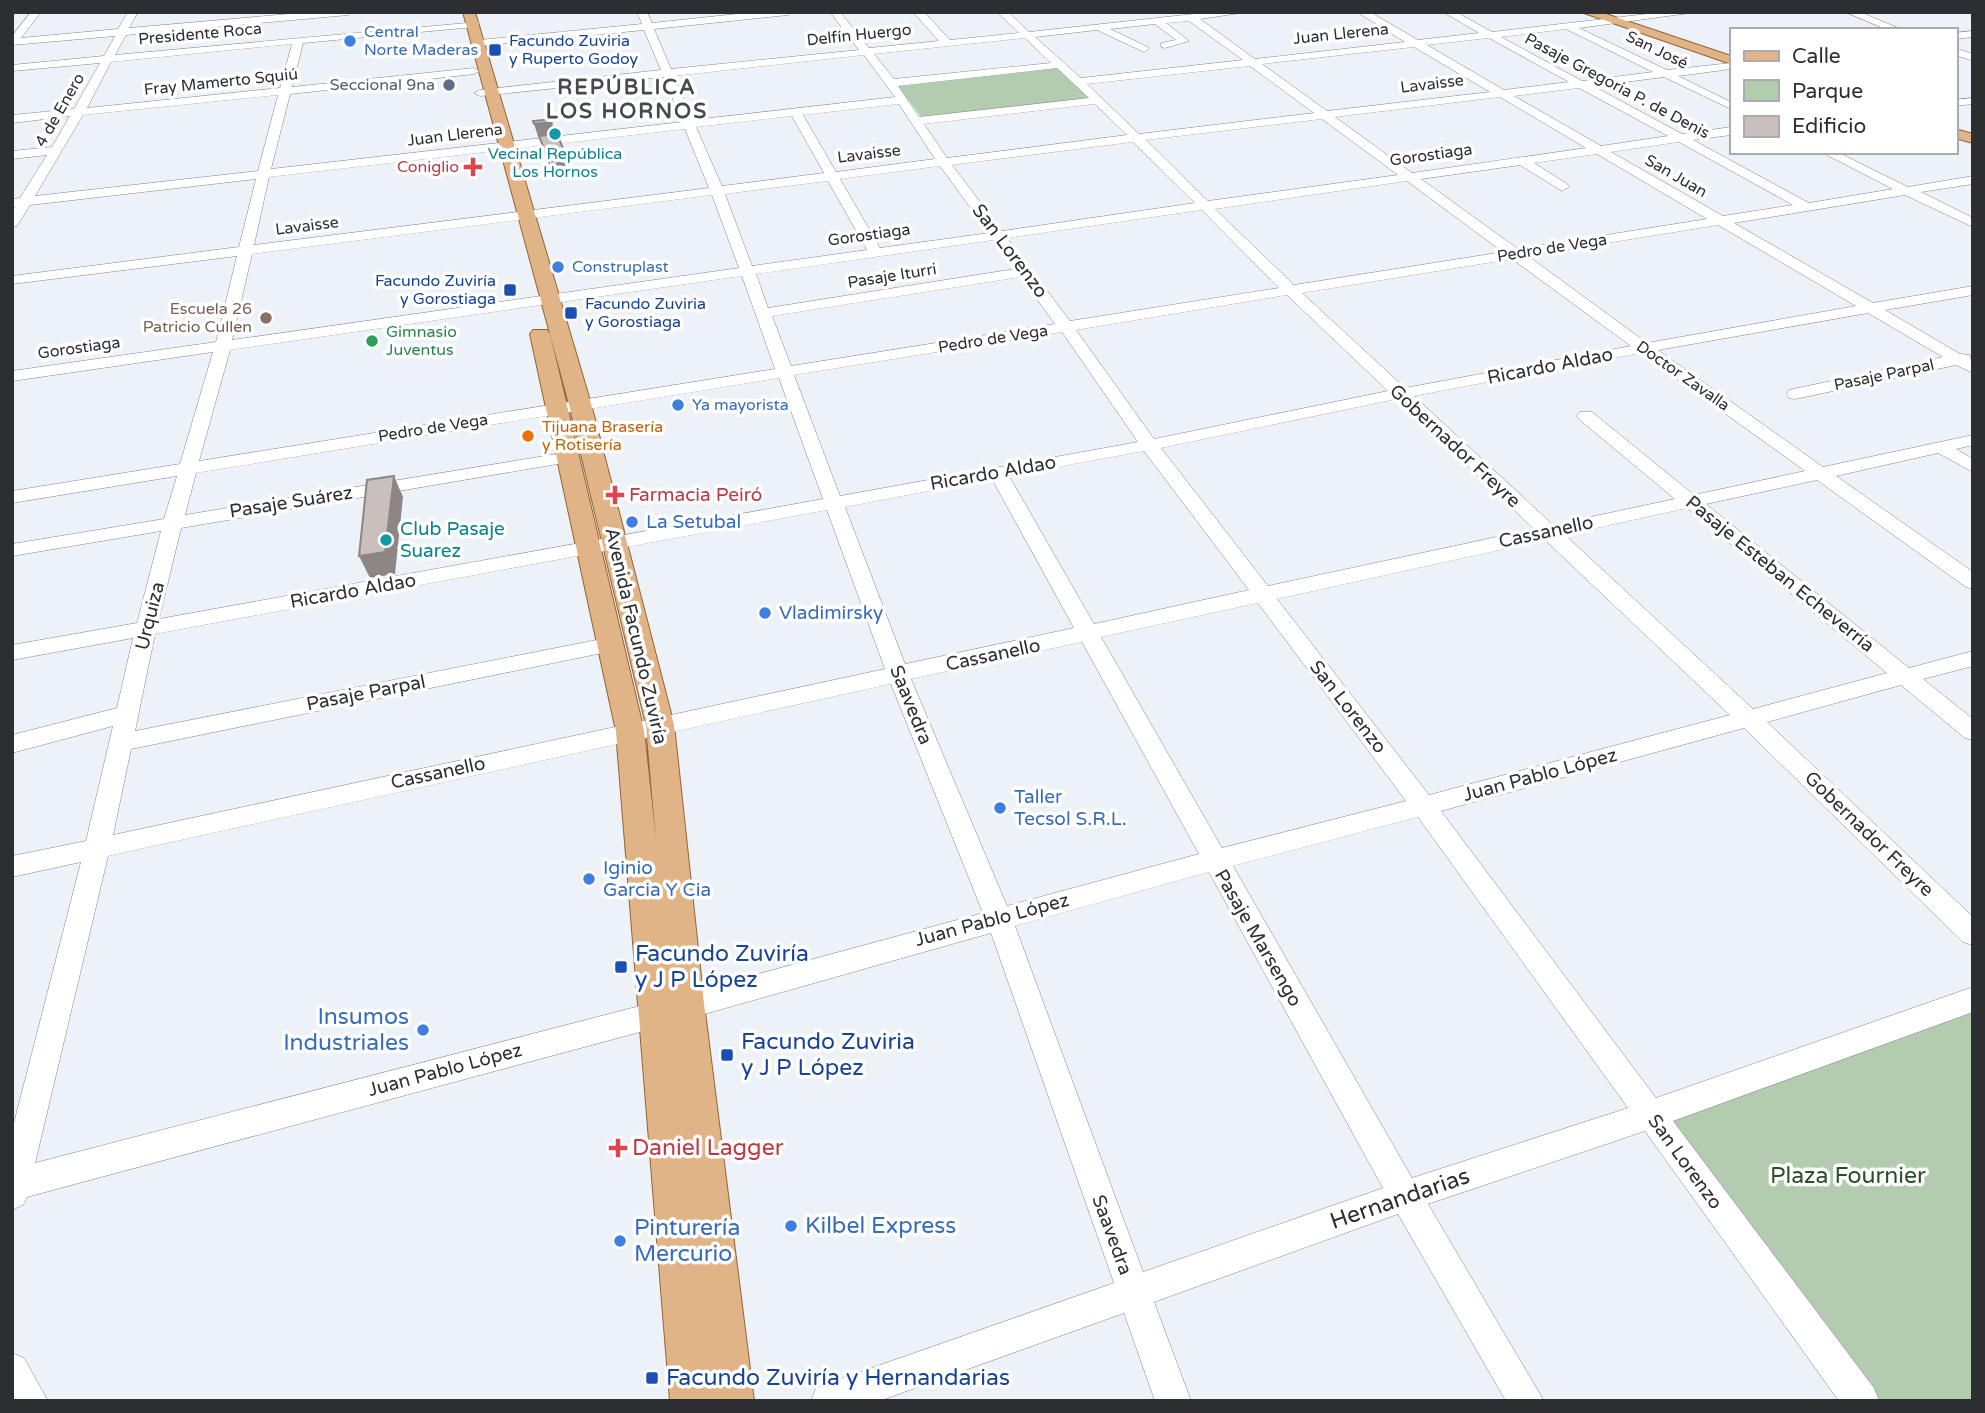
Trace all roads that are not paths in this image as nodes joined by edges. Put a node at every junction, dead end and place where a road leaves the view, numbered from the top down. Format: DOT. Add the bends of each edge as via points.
graph roads {
  1 [pos="36,12"];
  2 [pos="133,12"];
  3 [pos="228,12"];
  4 [pos="348,12"];
  5 [pos="788,12"];
  6 [pos="835,12"];
  7 [pos="918,12"];
  8 [pos="1002,12"];
  9 [pos="1242,12"];
  10 [pos="1362,12"];
  11 [pos="1448,12"];
  12 [pos="1587,12"];
  13 [pos="1692,12"];
  14 [pos="1850,12"];
  15 [pos="311,14"];
  16 [pos="737,15"];
  17 [pos="1612,16"];
  18 [pos="466,18"];
  19 [pos="1192,18"];
  20 [pos="1630,18"];
  21 [pos="645,19"];
  22 [pos="1157,21"];
  23 [pos="223,23"];
  24 [pos="1567,26"];
  25 [pos="1098,27"];
  26 [pos="1893,28"];
  27 [pos="121,33"];
  28 [pos="1025,35"];
  29 [pos="1489,35"];
  30 [pos="298,41"];
  31 [pos="12,42"];
  32 [pos="480,43"];
  33 [pos="946,43"];
  34 [pos="1416,43"];
  35 [pos="1164,45"];
  36 [pos="1144,49"];
  37 [pos="867,50"];
  38 [pos="1730,51"];
  39 [pos="107,59"];
  40 [pos="1730,60"];
  41 [pos="1254,61"];
  42 [pos="1058,65"];
  43 [pos="1730,66"];
  44 [pos="12,68"];
  45 [pos="474,71"];
  46 [pos="667,72"];
  47 [pos="1665,74"];
  48 [pos="1078,82"];
  49 [pos="1580,84"];
  50 [pos="896,91"];
  51 [pos="285,92"];
  52 [pos="487,92"];
  53 [pos="1499,94"];
  54 [pos="1098,100"];
  55 [pos="1730,106"];
  56 [pos="78,113"];
  57 [pos="796,113"];
  58 [pos="1326,115"];
  59 [pos="12,119"];
  60 [pos="916,121"];
  61 [pos="691,126"];
  62 [pos="1730,131"];
  63 [pos="1133,138"];
  64 [pos="1680,138"];
  65 [pos="500,148"];
  66 [pos="55,150"];
  67 [pos="1595,150"];
  68 [pos="1831,154"];
  69 [pos="12,155"];
  70 [pos="1521,160"];
  71 [pos="944,163"];
  72 [pos="263,175"];
  73 [pos="831,176"];
  74 [pos="1410,176"];
  75 [pos="1973,180"];
  76 [pos="1562,187"];
  77 [pos="717,191"];
  78 [pos="1907,191"];
  79 [pos="18,203"];
  80 [pos="1201,205"];
  81 [pos="1807,207"];
  82 [pos="519,216"];
  83 [pos="1719,221"];
  84 [pos="12,223"];
  85 [pos="1973,223"];
  86 [pos="998,235"];
  87 [pos="245,251"];
  88 [pos="875,252"];
  89 [pos="1516,253"];
  90 [pos="747,271"];
  91 [pos="1025,272"];
  92 [pos="12,281"];
  93 [pos="1290,290"];
  94 [pos="1973,290"];
  95 [pos="541,301"];
  96 [pos="1872,309"];
  97 [pos="764,313"];
  98 [pos="1066,327"];
  99 [pos="223,346"];
  100 [pos="1644,348"];
  101 [pos="1968,361"];
  102 [pos="786,371"];
  103 [pos="12,376"];
  104 [pos="1399,394"];
  105 [pos="1796,394"];
  106 [pos="569,406"];
  107 [pos="1586,416"];
  108 [pos="1973,440"];
  109 [pos="1149,445"];
  110 [pos="1940,447"];
  111 [pos="569,457"];
  112 [pos="1973,467"];
  113 [pos="188,468"];
  114 [pos="997,472"];
  115 [pos="1819,472"];
  116 [pos="12,497"];
  117 [pos="832,502"];
  118 [pos="1691,502"];
  119 [pos="173,522"];
  120 [pos="1546,531"];
  121 [pos="616,543"];
  122 [pos="591,548"];
  123 [pos="12,550"];
  124 [pos="1973,582"];
  125 [pos="1262,595"];
  126 [pos="146,628"];
  127 [pos="1090,634"];
  128 [pos="612,644"];
  129 [pos="12,653"];
  130 [pos="1973,659"];
  131 [pos="898,675"];
  132 [pos="1905,676"];
  133 [pos="127,714"];
  134 [pos="1748,718"];
  135 [pos="645,728"];
  136 [pos="1973,732"];
  137 [pos="120,743"];
  138 [pos="12,744"];
  139 [pos="1424,806"];
  140 [pos="97,849"];
  141 [pos="1214,860"];
  142 [pos="12,867"];
  143 [pos="999,918"];
  144 [pos="1973,934"];
  145 [pos="1973,999"];
  146 [pos="671,1010"];
  147 [pos="1650,1115"];
  148 [pos="13,1188"];
  149 [pos="1405,1196"];
  150 [pos="1133,1292"];
  151 [pos="12,1370"];
  152 [pos="30,1401"];
  153 [pos="692,1401"];
  154 [pos="732,1401"];
  155 [pos="829,1401"];
  156 [pos="1173,1401"];
  157 [pos="1526,1401"];
  158 [pos="1861,1401"];
  1 -- 31 [label="street"];
  2 -- 27 [label="street, 4 de Enero"];
  3 -- 23 [label="street"];
  4 -- 15 [label="street"];
  5 -- 16 [label="street"];
  6 -- 37 [label="street, San Lorenzo"];
  7 -- 33 [label="street"];
  8 -- 28 [label="street, Gobernador Freyre"];
  9 -- 19 [label="street, Delfín Huergo"];
  10 -- 34 [label="street, San Juan"];
  11 -- 29 [label="street, Pasaje Gregoria P. de Denis"];
  12 -- 17 [label="main road"];
  13 -- 20 [label="street"];
  14 -- 26 [label="street"];
  15 -- 23 [label="street"];
  16 -- 21 [label="street"];
  17 -- 20 [label="main road"];
  17 -- 24 [label="street, Juan Llerena"];
  17 -- 40 [label="main road"];
  18 -- 30 [label="street, Presidente Roca"];
  18 -- 32 [label="main road, Avenida Facundo Zuviría"];
  18 -- 45 [label="main road, Avenida Facundo Zuviría"];
  19 -- 22 [label="street, Delfín Huergo"];
  19 -- 41 [label="street, Doctor Zavalla"];
  20 -- 38 [label="main road"];
  21 -- 32 [label="street"];
  21 -- 46 [label="street, Saavedra"];
  22 -- 25 [label="street, Delfín Huergo"];
  22 -- 35 [label="street" via="1184,41"];
  23 -- 27 [label="street"];
  24 -- 29 [label="street, Juan Llerena"];
  24 -- 47 [label="street, San José"];
  25 -- 28 [label="street, Delfín Huergo"];
  25 -- 36 [label="street"];
  27 -- 31 [label="street"];
  27 -- 39 [label="street, 4 de Enero"];
  28 -- 33 [label="street, Delfín Huergo"];
  28 -- 42 [label="street, Gobernador Freyre"];
  29 -- 34 [label="street, Juan Llerena"];
  29 -- 49 [label="street, Pasaje Gregoria P. de Denis"];
  30 -- 39 [label="street, Presidente Roca"];
  30 -- 51 [label="street, Urquiza"];
  32 -- 52 [label="main road, Avenida Facundo Zuviría"];
  33 -- 37 [label="street, Delfín Huergo"];
  34 -- 41 [label="street, Juan Llerena"];
  34 -- 53 [label="street, San Juan"];
  37 -- 46 [label="street, Delfín Huergo"];
  37 -- 50 [label="street, San Lorenzo"];
  39 -- 44 [label="street, Presidente Roca"];
  39 -- 56 [label="street, 4 de Enero"];
  41 -- 48 [label="street, Juan Llerena"];
  41 -- 58 [label="street, Doctor Zavalla"];
  42 -- 48 [label="street, Gobernador Freyre"];
  42 -- 50 [label="street, Juan Llerena"];
  43 -- 47 [label="street, Lavaisse"];
  45 -- 51 [label="street, Fray Mamerto Squiú"];
  45 -- 52 [label="main road, Avenida Facundo Zuviría"];
  46 -- 52 [label="street, Delfín Huergo"];
  46 -- 61 [label="street, Saavedra"];
  47 -- 49 [label="street, Lavaisse"];
  47 -- 55 [label="street, San José"];
  48 -- 54 [label="street, Gobernador Freyre"];
  49 -- 53 [label="street, Lavaisse"];
  49 -- 64 [label="street, Pasaje Gregoria P. de Denis"];
  50 -- 57 [label="street, Juan Llerena"];
  50 -- 60 [label="street, San Lorenzo"];
  51 -- 56 [label="street, Fray Mamerto Squiú"];
  51 -- 72 [label="street, Urquiza"];
  52 -- 65 [label="main road, Avenida Facundo Zuviría"];
  53 -- 58 [label="street, Lavaisse"];
  53 -- 67 [label="street, San Juan"];
  54 -- 60 [label="street"];
  54 -- 63 [label="street, Gobernador Freyre"];
  56 -- 59 [label="street, Fray Mamerto Squiú"];
  56 -- 66 [label="street, 4 de Enero"];
  57 -- 61 [label="street, Juan Llerena"];
  57 -- 73 [label="street"];
  58 -- 63 [label="street, Lavaisse"];
  58 -- 74 [label="street, Doctor Zavalla"];
  60 -- 71 [label="street, San Lorenzo"];
  61 -- 65 [label="street, Juan Llerena"];
  61 -- 77 [label="street, Saavedra"];
  62 -- 64 [label="street, Gorostiaga"];
  63 -- 71 [label="street, Lavaisse"];
  63 -- 80 [label="street, Gobernador Freyre"];
  64 -- 67 [label="street, Gorostiaga"];
  64 -- 81 [label="street, Pasaje Gregoria P. de Denis"];
  65 -- 72 [label="street, Juan Llerena"];
  65 -- 82 [label="main road, Avenida Facundo Zuviría"];
  66 -- 69 [label="street"];
  66 -- 79 [label="street, 4 de Enero"];
  67 -- 70 [label="street, Gorostiaga"];
  67 -- 83 [label="street, San Juan"];
  68 -- 78 [label="street"];
  70 -- 74 [label="street, Gorostiaga"];
  70 -- 76 [label="street"];
  71 -- 73 [label="street, Lavaisse"];
  71 -- 86 [label="street, San Lorenzo"];
  72 -- 79 [label="street, Juan Llerena"];
  72 -- 87 [label="street, Urquiza"];
  73 -- 77 [label="street, Lavaisse"];
  73 -- 88 [label="street"];
  74 -- 80 [label="street, Gorostiaga"];
  74 -- 89 [label="street, Doctor Zavalla"];
  75 -- 78 [label="street, Pedro de Vega"];
  77 -- 82 [label="street, Lavaisse"];
  77 -- 90 [label="street, Saavedra"];
  78 -- 81 [label="street, Pedro de Vega"];
  78 -- 85 [label="street"];
  79 -- 84 [label="street, 4 de Enero"];
  80 -- 86 [label="street, Gorostiaga"];
  80 -- 93 [label="street, Gobernador Freyre"];
  81 -- 83 [label="street, Pedro de Vega"];
  82 -- 87 [label="street, Lavaisse"];
  82 -- 95 [label="main road, Avenida Facundo Zuviría"];
  83 -- 89 [label="street, Pedro de Vega"];
  83 -- 96 [label="street, San Juan"];
  86 -- 88 [label="street, Gorostiaga"];
  86 -- 91 [label="street, San Lorenzo"];
  87 -- 92 [label="street, Lavaisse"];
  87 -- 99 [label="street, Urquiza"];
  88 -- 90 [label="street, Gorostiaga"];
  89 -- 93 [label="street, Pedro de Vega"];
  89 -- 100 [label="street, Doctor Zavalla"];
  90 -- 95 [label="street, Gorostiaga"];
  90 -- 97 [label="street, Saavedra"];
  91 -- 97 [label="street, Pasaje Iturri"];
  91 -- 98 [label="street, San Lorenzo"];
  93 -- 98 [label="street, Pedro de Vega"];
  93 -- 104 [label="street, Gobernador Freyre"];
  94 -- 96 [label="street, Ricardo Aldao"];
  95 -- 99 [label="street, Gorostiaga"];
  95 -- 106 [label="main road, Avenida Facundo Zuviría"];
  96 -- 100 [label="street, Ricardo Aldao"];
  96 -- 101 [label="street, San Juan"];
  97 -- 102 [label="street, Saavedra"];
  98 -- 102 [label="street, Pedro de Vega"];
  98 -- 109 [label="street, San Lorenzo"];
  99 -- 103 [label="street, Gorostiaga"];
  99 -- 113 [label="street, Urquiza"];
  100 -- 104 [label="street, Ricardo Aldao"];
  100 -- 115 [label="street, Doctor Zavalla"];
  101 -- 105 [label="street, Pasaje Parpal"];
  102 -- 106 [label="street, Pedro de Vega"];
  102 -- 117 [label="street, Saavedra"];
  104 -- 109 [label="street, Ricardo Aldao"];
  104 -- 120 [label="street, Gobernador Freyre"];
  106 -- 111 [label="main road, Avenida Facundo Zuviría"];
  106 -- 113 [label="street, Pedro de Vega"];
  106 -- 121 [label="main road, Avenida Facundo Zuviría"];
  107 -- 118 [label="street, Pasaje Esteban Echeverría"];
  108 -- 110 [label="street, Cassanello"];
  109 -- 114 [label="street, Ricardo Aldao"];
  109 -- 125 [label="street, San Lorenzo"];
  110 -- 112 [label="street"];
  110 -- 115 [label="street, Cassanello"];
  111 -- 119 [label="street, Pasaje Suárez"];
  111 -- 122 [label="main road, Avenida Facundo Zuviría"];
  113 -- 116 [label="street, Pedro de Vega"];
  113 -- 119 [label="street, Urquiza"];
  114 -- 117 [label="street, Ricardo Aldao"];
  114 -- 127 [label="street, Pasaje Marsengo"];
  115 -- 118 [label="street, Cassanello"];
  115 -- 124 [label="street, Doctor Zavalla"];
  117 -- 121 [label="street, Ricardo Aldao"];
  117 -- 131 [label="street, Saavedra"];
  118 -- 120 [label="street, Cassanello"];
  118 -- 132 [label="street, Pasaje Esteban Echeverría"];
  119 -- 123 [label="street, Pasaje Suárez"];
  119 -- 126 [label="street, Urquiza"];
  120 -- 125 [label="street, Cassanello"];
  120 -- 134 [label="street, Gobernador Freyre"];
  121 -- 122 [label="street, Ricardo Aldao"];
  121 -- 135 [label="main road, Avenida Facundo Zuviría"];
  122 -- 126 [label="street, Ricardo Aldao"];
  122 -- 128 [label="main road, Avenida Facundo Zuviría"];
  125 -- 127 [label="street, Cassanello"];
  125 -- 139 [label="street, San Lorenzo"];
  126 -- 129 [label="street, Ricardo Aldao"];
  126 -- 133 [label="street, Urquiza"];
  127 -- 131 [label="street, Cassanello"];
  127 -- 141 [label="street, Pasaje Marsengo"];
  128 -- 135 [label="main road, Avenida Facundo Zuviría"];
  128 -- 137 [label="street, Pasaje Parpal"];
  130 -- 132 [label="street, Juan Pablo López"];
  131 -- 135 [label="street, Cassanello"];
  131 -- 143 [label="street, Saavedra"];
  132 -- 134 [label="street, Juan Pablo López"];
  132 -- 136 [label="street, Pasaje Esteban Echeverría"];
  133 -- 137 [label="street, Urquiza"];
  133 -- 138 [label="street"];
  134 -- 139 [label="street, Juan Pablo López"];
  134 -- 144 [label="street, Gobernador Freyre"];
  135 -- 140 [label="street, Cassanello"];
  135 -- 146 [label="main road, Avenida Facundo Zuviría"];
  137 -- 140 [label="street, Urquiza"];
  139 -- 141 [label="street, Juan Pablo López"];
  139 -- 147 [label="street, San Lorenzo"];
  140 -- 142 [label="street, Cassanello"];
  140 -- 148 [label="street, Urquiza"];
  141 -- 143 [label="street, Juan Pablo López"];
  141 -- 149 [label="street, Pasaje Marsengo"];
  143 -- 146 [label="street, Juan Pablo López"];
  143 -- 150 [label="street, Saavedra"];
  145 -- 147 [label="street, Hernandarias"];
  146 -- 148 [label="street, Juan Pablo López"];
  146 -- 153 [label="main road, Avenida Facundo Zuviría"];
  146 -- 154 [label="main road, Avenida Facundo Zuviría"];
  147 -- 149 [label="street, Hernandarias"];
  147 -- 158 [label="street, San Lorenzo"];
  149 -- 150 [label="street, Hernandarias"];
  149 -- 157 [label="street, Pasaje Marsengo"];
  150 -- 155 [label="street, Hernandarias"];
  150 -- 156 [label="street, Saavedra"];
  151 -- 152 [label="street"];
}
